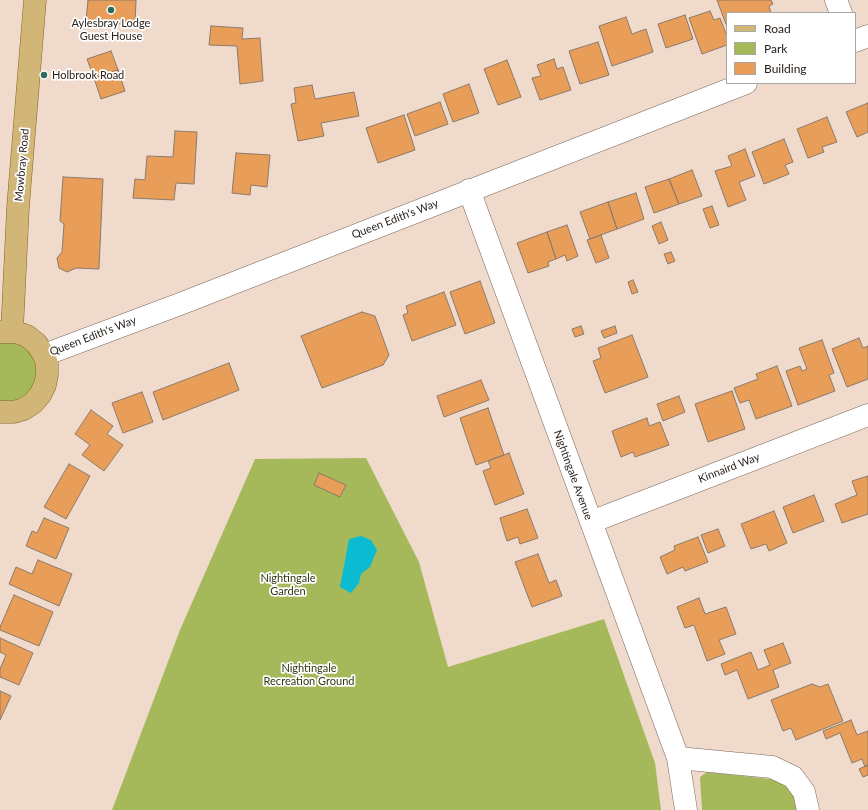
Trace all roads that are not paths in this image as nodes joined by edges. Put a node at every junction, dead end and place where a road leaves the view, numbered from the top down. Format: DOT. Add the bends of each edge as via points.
graph roads {
  1 [pos="35,0"];
  2 [pos="836,0"];
  3 [pos="841,12"];
  4 [pos="868,36"];
  5 [pos="856,41"];
  6 [pos="743,84"];
  7 [pos="469,190"];
  8 [pos="6,331"];
  9 [pos="44,355"];
  10 [pos="0,412"];
  11 [pos="868,415"];
  12 [pos="591,522"];
  13 [pos="678,758"];
  14 [pos="686,810"];
  15 [pos="808,810"];
  1 -- 8 [label="main road, Mowbray Road"];
  2 -- 3 [label="street"];
  4 -- 5 [label="street"];
  6 -- 7 [label="street, Queen Edith's Way"];
  7 -- 9 [label="street, Queen Edith's Way"];
  7 -- 12 [label="street, Nightingale Avenue"];
  8 -- 9 [label="main road" via="27,336"];
  9 -- 10 [label="main road" via="47,375 40,395 24,409"];
  11 -- 12 [label="street, Kinnaird Way"];
  12 -- 13 [label="street, Nightingale Avenue"];
  13 -- 14 [label="street, Nightingale Avenue"];
  13 -- 15 [label="street" via="772,767 793,777 804,792"];
}
